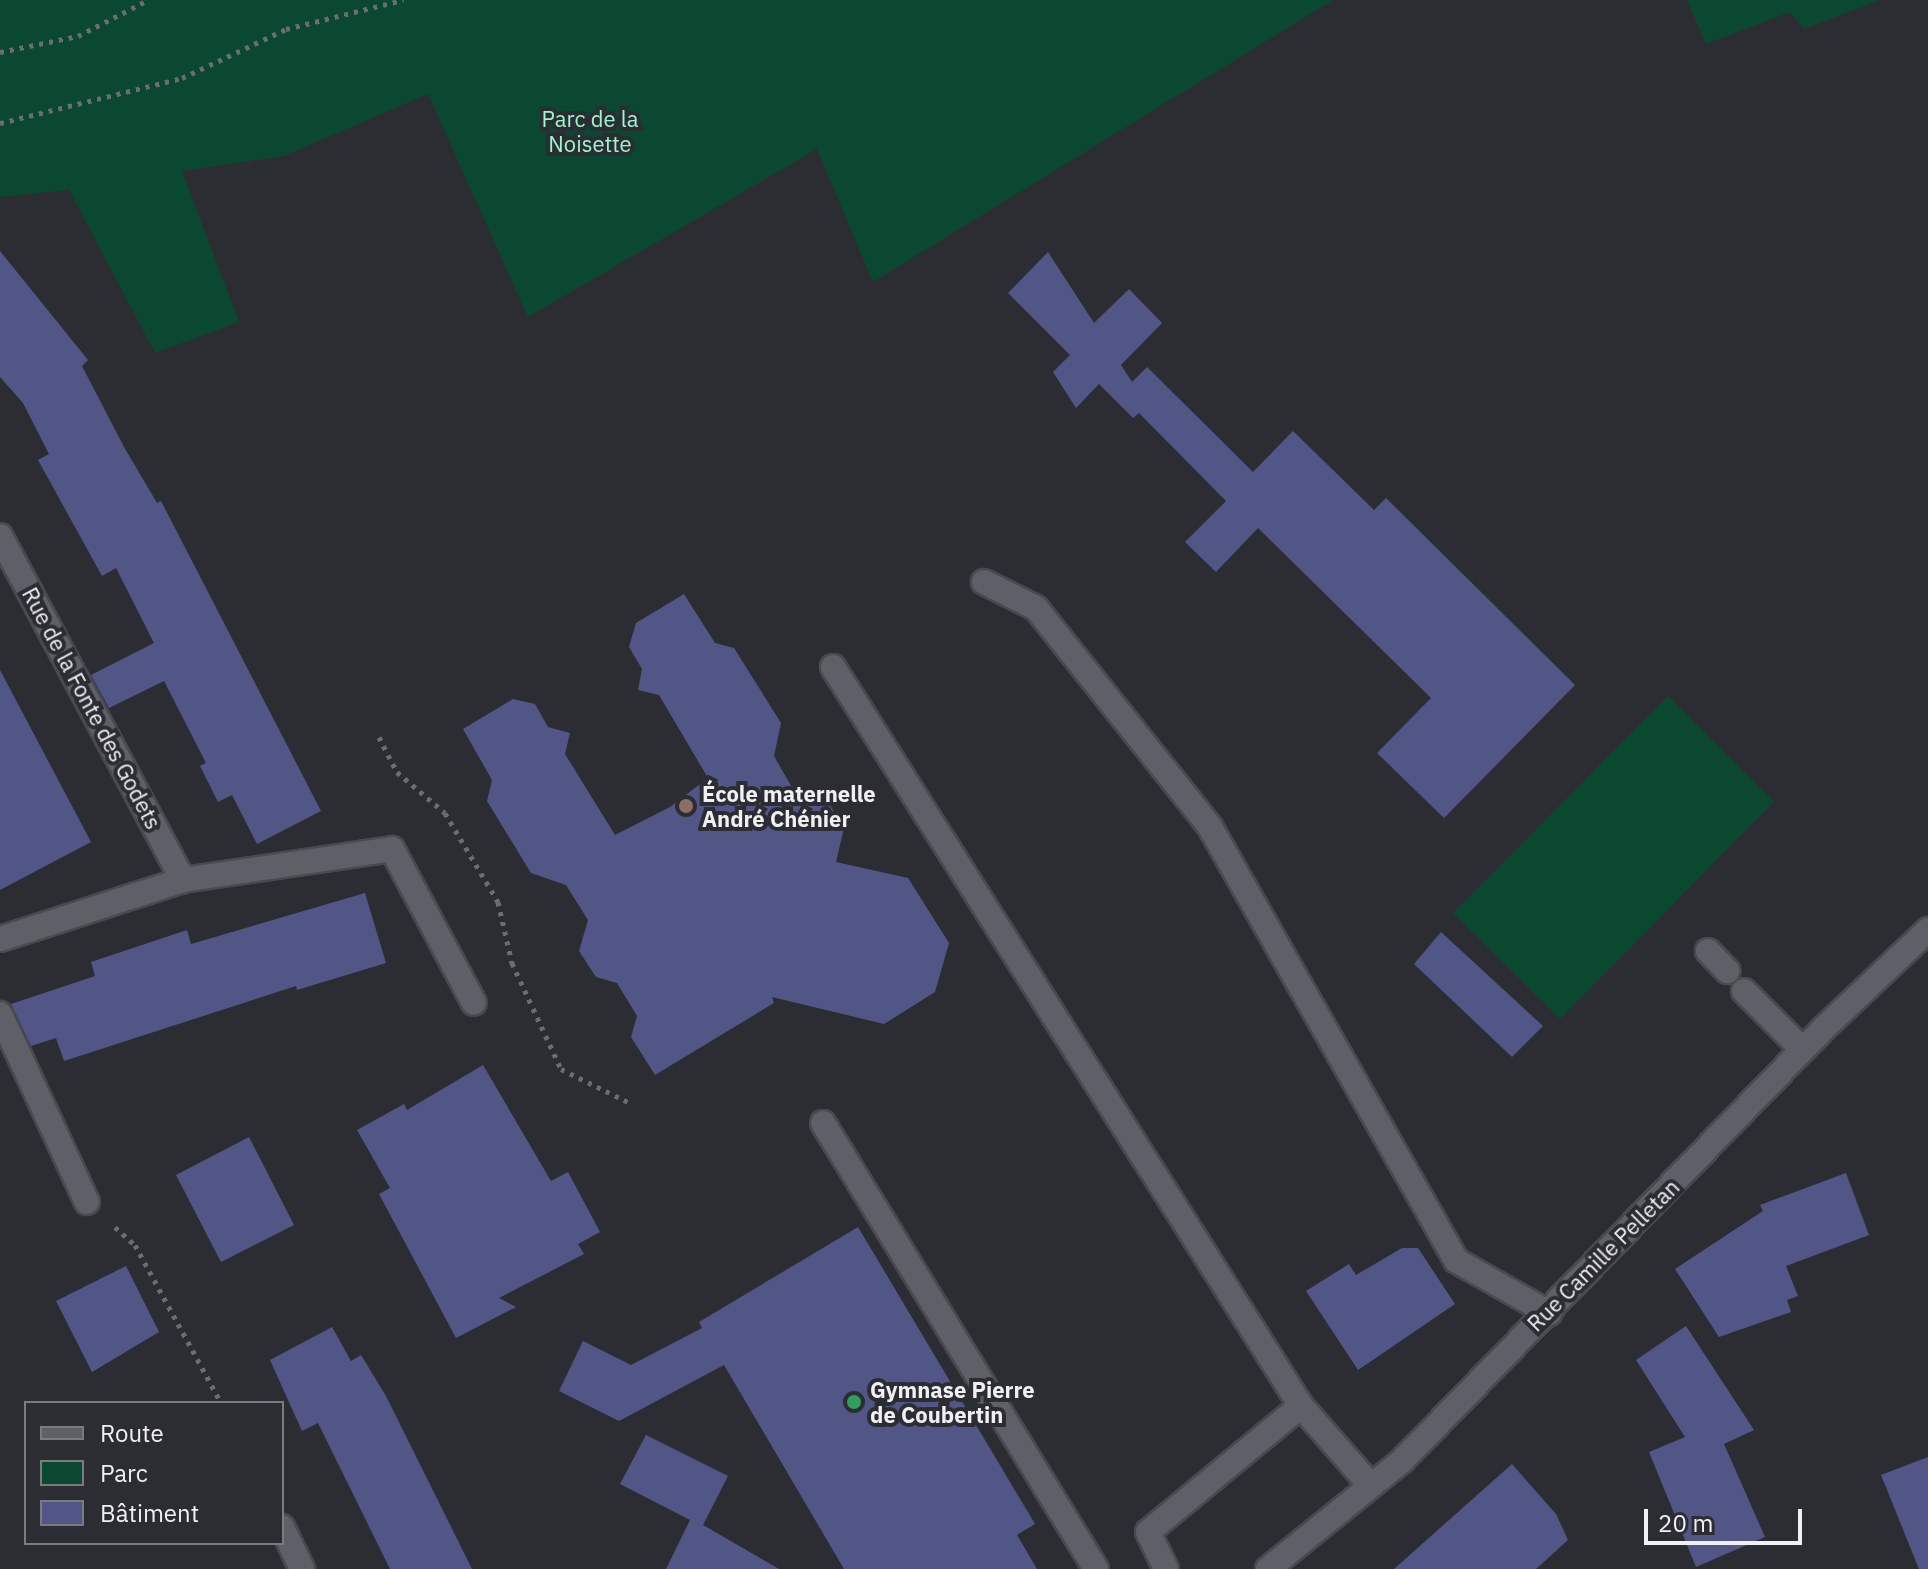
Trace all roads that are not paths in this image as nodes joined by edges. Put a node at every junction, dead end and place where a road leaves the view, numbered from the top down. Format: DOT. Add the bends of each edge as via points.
graph roads {
  1 [pos="0,536"];
  2 [pos="984,582"];
  3 [pos="833,667"];
  4 [pos="183,880"];
  5 [pos="1928,930"];
  6 [pos="0,939"];
  7 [pos="1708,951"];
  8 [pos="1727,971"];
  9 [pos="1744,991"];
  10 [pos="474,1003"];
  11 [pos="0,1014"];
  12 [pos="1803,1050"];
  13 [pos="823,1123"];
  14 [pos="87,1202"];
  15 [pos="1549,1313"];
  16 [pos="1301,1406"];
  17 [pos="1371,1486"];
  18 [pos="284,1531"];
  19 [pos="302,1569"];
  20 [pos="1096,1569"];
  21 [pos="1166,1569"];
  22 [pos="1268,1569"];
  1 -- 4 [label="street, Rue de la Fonte des Godets"];
  2 -- 15 [label="street" via="1036,608 1210,827 1457,1261"];
  3 -- 16 [label="street"];
  4 -- 6 [label="street"];
  4 -- 10 [label="street" via="392,849"];
  5 -- 12 [label="street, Rue Camille Pelletan"];
  7 -- 8 [label="street"];
  9 -- 12 [label="street"];
  11 -- 14 [label="street"];
  12 -- 15 [label="street, Rue Camille Pelletan"];
  13 -- 20 [label="street"];
  15 -- 17 [label="street, Rue Camille Pelletan"];
  16 -- 17 [label="street"];
  16 -- 21 [label="street" via="1148,1532"];
  17 -- 22 [label="street, Rue Camille Pelletan"];
  18 -- 19 [label="street"];
}
